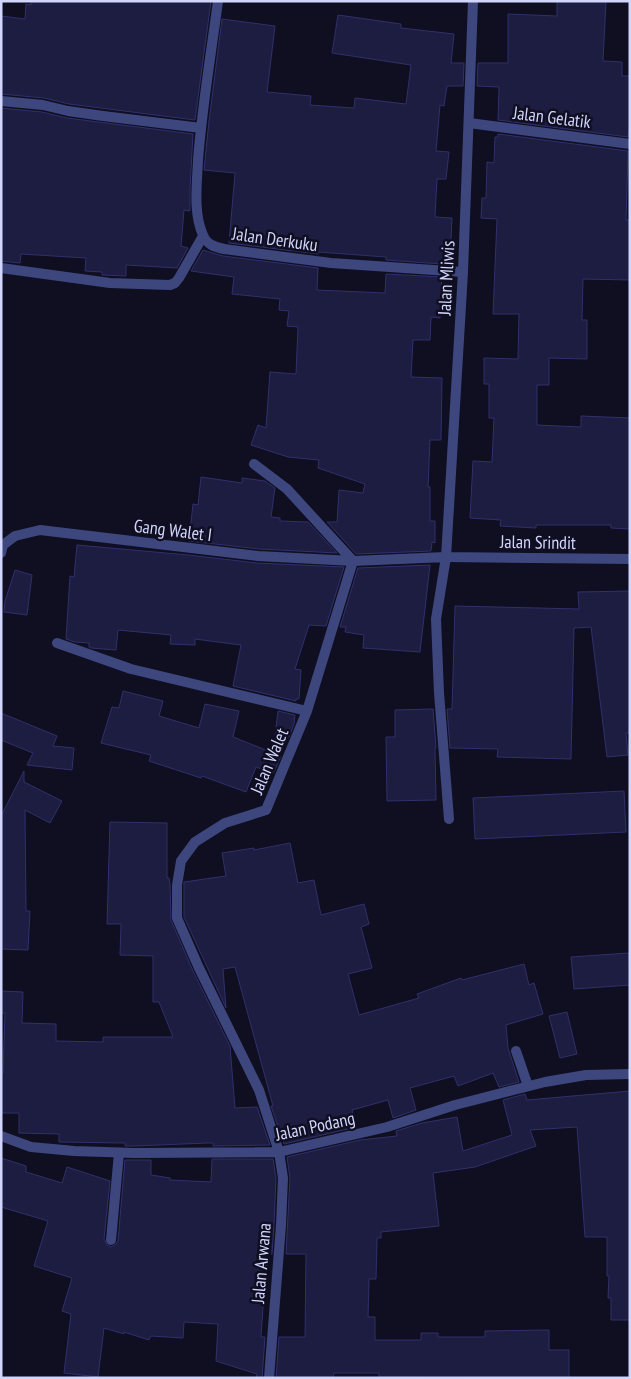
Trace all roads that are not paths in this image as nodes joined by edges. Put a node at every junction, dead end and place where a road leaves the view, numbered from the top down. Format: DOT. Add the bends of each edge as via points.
graph roads {
  1 [pos="218,1"];
  2 [pos="473,1"];
  3 [pos="1,101"];
  4 [pos="469,123"];
  5 [pos="201,128"];
  6 [pos="630,144"];
  7 [pos="203,236"];
  8 [pos="1,268"];
  9 [pos="463,272"];
  10 [pos="254,464"];
  11 [pos="1,553"];
  12 [pos="446,557"];
  13 [pos="630,559"];
  14 [pos="353,561"];
  15 [pos="57,643"];
  16 [pos="307,711"];
  17 [pos="449,818"];
  18 [pos="516,1051"];
  19 [pos="630,1074"];
  20 [pos="528,1086"];
  21 [pos="1,1136"];
  22 [pos="280,1152"];
  23 [pos="119,1153"];
  24 [pos="111,1240"];
  25 [pos="269,1378"];
  1 -- 5 [label="street"];
  2 -- 4 [label="street, Jalan Mliwis"];
  3 -- 5 [label="street"];
  4 -- 6 [label="street, Jalan Gelatik"];
  4 -- 9 [label="street, Jalan Mliwis"];
  5 -- 7 [label="street" via="197,183 198,216"];
  7 -- 8 [label="street" via="179,278 170,285 110,283"];
  7 -- 9 [label="street, Jalan Derkuku" via="211,246 224,249 331,263"];
  9 -- 12 [label="street, Jalan Mliwis"];
  10 -- 14 [label="street" via="287,489"];
  11 -- 14 [label="street, Gang Walet I" via="3,545 15,536 40,530 249,555"];
  12 -- 13 [label="street, Jalan Srindit"];
  12 -- 14 [label="street"];
  12 -- 17 [label="street, Jalan Mliwis" via="436,619"];
  14 -- 16 [label="street, Jalan Walet"];
  15 -- 16 [label="street" via="131,669"];
  16 -- 22 [label="street, Jalan Walet" via="266,810 225,823 196,842 181,861 177,885 177,918 259,1090"];
  18 -- 20 [label="street"];
  19 -- 20 [label="street, Jalan Podang" via="586,1075"];
  20 -- 22 [label="street, Jalan Podang" via="387,1127"];
  21 -- 23 [label="street, Jalan Podang" via="31,1147"];
  22 -- 23 [label="street, Jalan Podang"];
  22 -- 25 [label="street, Jalan Arwana" via="283,1178 281,1225"];
  23 -- 24 [label="street"];
}
